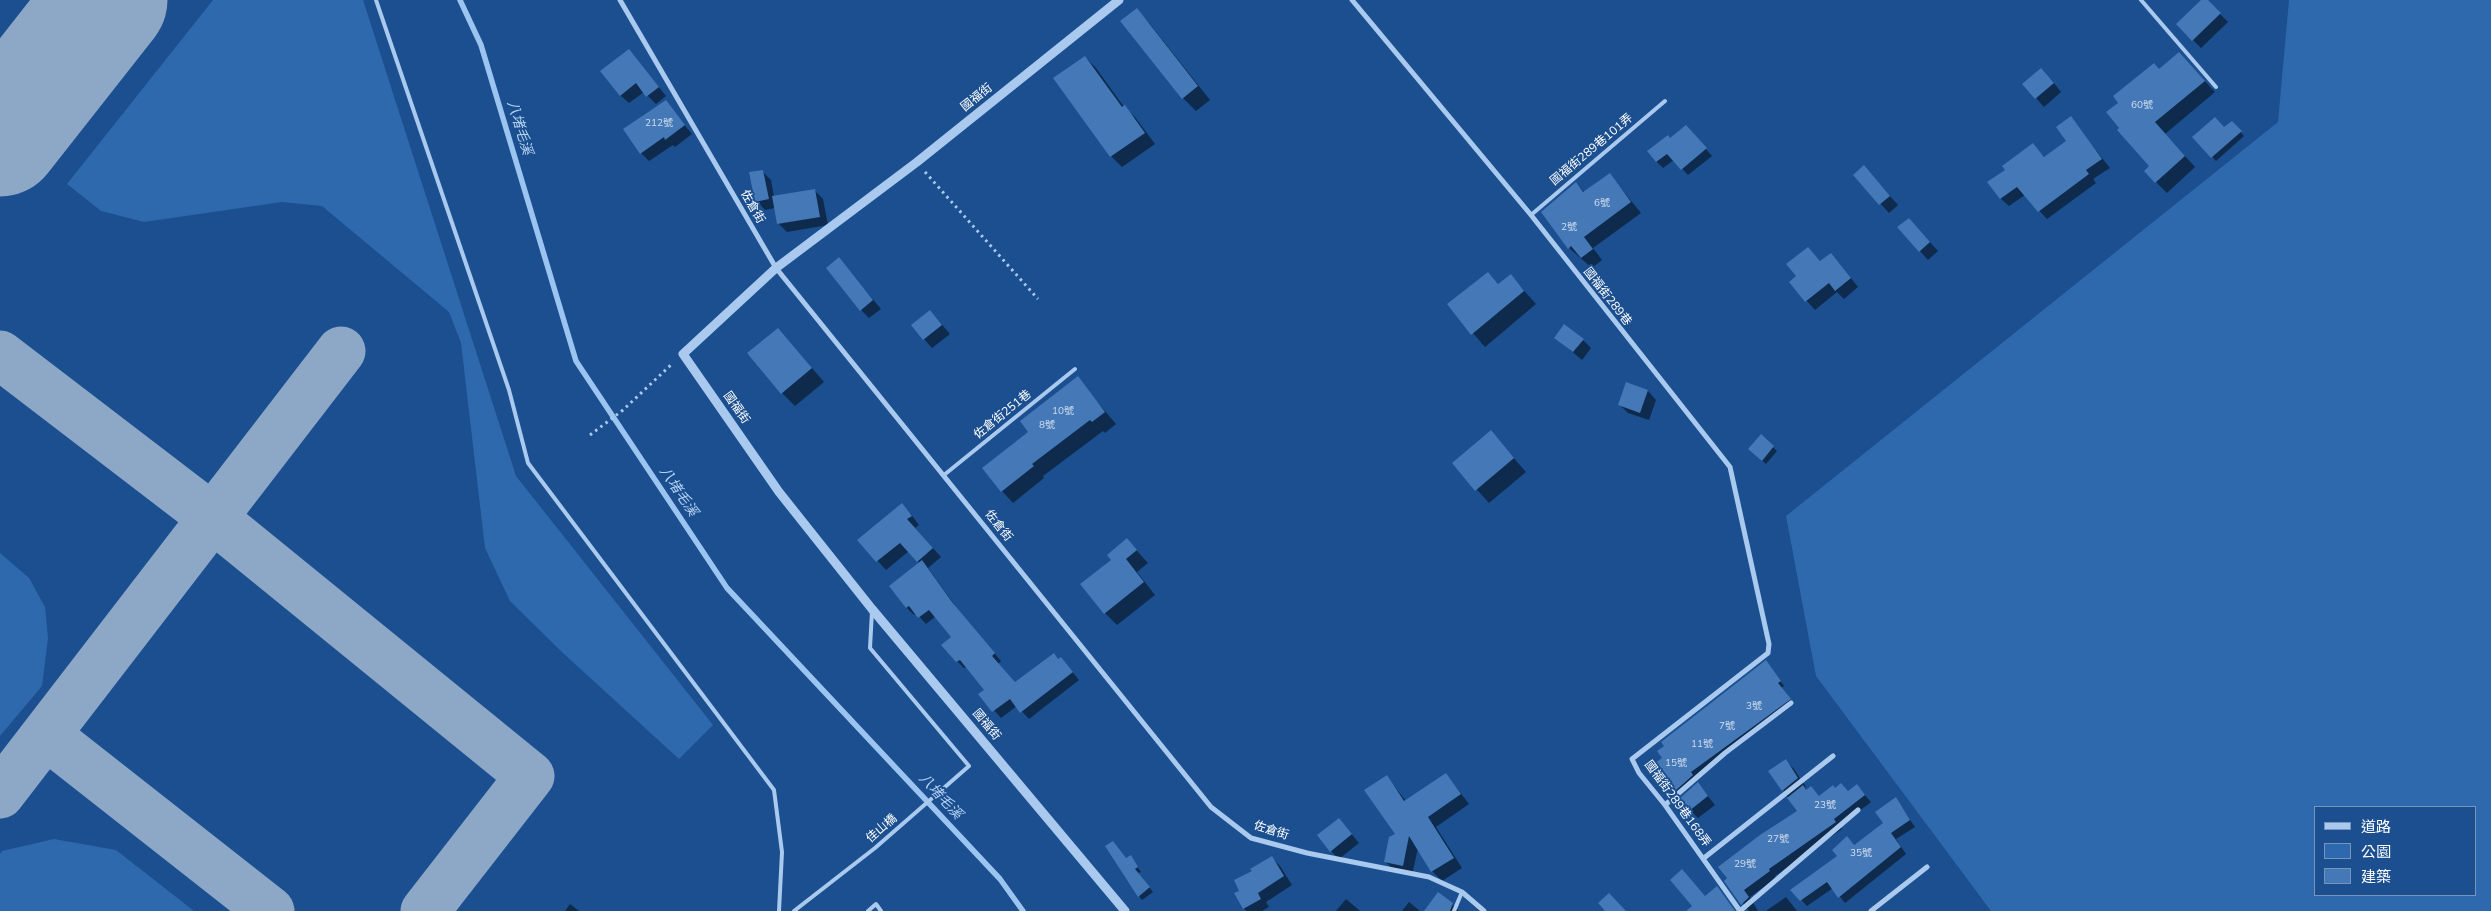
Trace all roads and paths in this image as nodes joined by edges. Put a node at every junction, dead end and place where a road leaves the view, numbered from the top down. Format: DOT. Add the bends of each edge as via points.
graph roads {
  1 [pos="376,0"];
  2 [pos="620,0"];
  3 [pos="1119,0"];
  4 [pos="1352,0"];
  5 [pos="2141,0"];
  6 [pos="2216,86"];
  7 [pos="1665,101"];
  8 [pos="917,162"];
  9 [pos="1531,215"];
  10 [pos="776,268"];
  11 [pos="1038,299"];
  12 [pos="683,354"];
  13 [pos="1074,369"];
  14 [pos="590,435"];
  15 [pos="944,475"];
  16 [pos="872,609"];
  17 [pos="1769,644"];
  18 [pos="1791,703"];
  19 [pos="1833,756"];
  20 [pos="1666,805"];
  21 [pos="1858,810"];
  22 [pos="1704,858"];
  23 [pos="1927,867"];
  24 [pos="1462,892"];
  25 [pos="779,911"];
  26 [pos="794,911"];
  27 [pos="868,911"];
  28 [pos="881,911"];
  29 [pos="1125,911"];
  30 [pos="1454,911"];
  31 [pos="1484,911"];
  32 [pos="1740,911"];
  33 [pos="1871,911"];
  1 -- 25 [label="lane" via="509,390 528,463 774,790 782,852"];
  2 -- 10 [label="street, 佐倉街"];
  3 -- 8 [label="street, 國福街"];
  4 -- 9 [label="street, 國福街289巷"];
  5 -- 6 [label="lane"];
  7 -- 9 [label="lane, 國福街289巷101弄"];
  8 -- 10 [label="street, 國福街"];
  8 -- 11 [label="path"];
  9 -- 17 [label="street, 國福街289巷" via="1730,467"];
  10 -- 12 [label="street, 國福街"];
  10 -- 15 [label="street, 佐倉街"];
  12 -- 14 [label="path" via="623,410"];
  12 -- 16 [label="street, 國福街" via="780,492"];
  13 -- 15 [label="lane, 佐倉街251巷"];
  15 -- 24 [label="street, 佐倉街" via="1212,807 1251,838 1307,853 1429,877"];
  16 -- 26 [label="lane, 佳山橋" via="870,648 969,766 875,848"];
  16 -- 29 [label="street, 國福街"];
  17 -- 20 [label="street, 國福街289巷168弄" via="1764,657 1632,758 1639,773"];
  18 -- 20 [label="street" via="1725,753"];
  19 -- 22 [label="street"];
  20 -- 22 [label="street, 國福街289巷168弄"];
  21 -- 32 [label="street"];
  22 -- 32 [label="street, 國福街289巷168弄"];
  23 -- 33 [label="street"];
  24 -- 30 [label="lane"];
  24 -- 31 [label="street, 佐倉街"];
  27 -- 28 [label="lane" via="876,904"];
}
